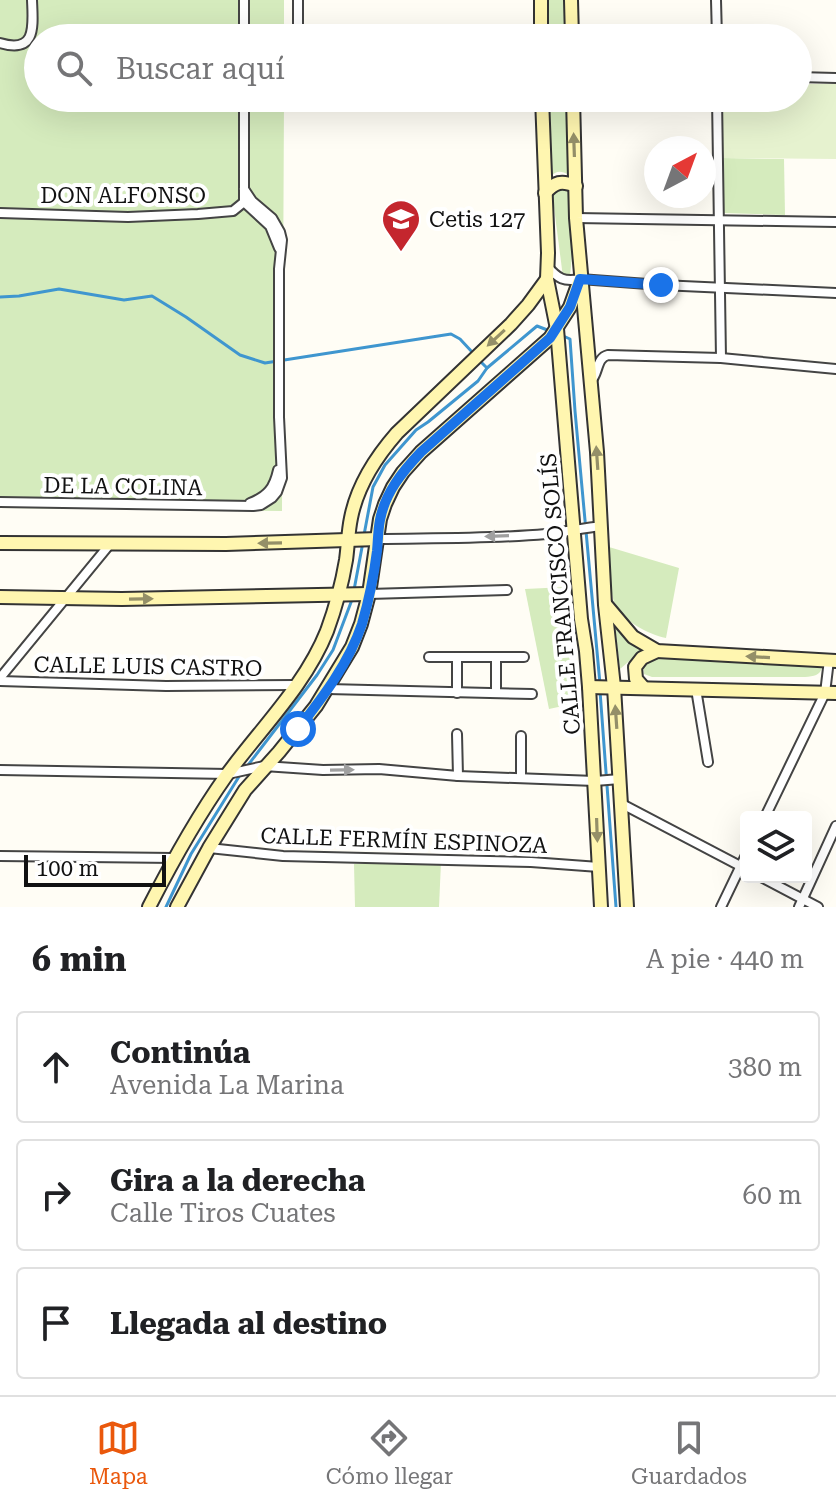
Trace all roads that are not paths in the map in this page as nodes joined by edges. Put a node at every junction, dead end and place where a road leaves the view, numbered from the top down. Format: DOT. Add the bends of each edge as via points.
graph roads {
  1 [pos="32,0"];
  2 [pos="244,0"];
  3 [pos="298,0"];
  4 [pos="541,0"];
  5 [pos="571,0"];
  6 [pos="716,0"];
  7 [pos="33,24"];
  8 [pos="244,24"];
  9 [pos="298,24"];
  10 [pos="541,24"];
  11 [pos="572,24"];
  12 [pos="717,24"];
  13 [pos="0,43"];
  14 [pos="24,43"];
  15 [pos="812,77"];
  16 [pos="836,78"];
  17 [pos="244,112"];
  18 [pos="542,112"];
  19 [pos="573,112"];
  20 [pos="717,112"];
  21 [pos="576,186"];
  22 [pos="545,193"];
  23 [pos="247,200"];
  24 [pos="0,213"];
  25 [pos="576,218"];
  26 [pos="719,221"];
  27 [pos="836,222"];
  28 [pos="547,272"];
  29 [pos="580,279"];
  30 [pos="720,288"];
  31 [pos="836,293"];
  32 [pos="557,334"];
  33 [pos="721,358"];
  34 [pos="836,369"];
  35 [pos="590,374"];
  36 [pos="0,502"];
  37 [pos="602,526"];
  38 [pos="575,529"];
  39 [pos="378,539"];
  40 [pos="348,540"];
  41 [pos="0,543"];
  42 [pos="110,544"];
  43 [pos="507,590"];
  44 [pos="369,594"];
  45 [pos="338,595"];
  46 [pos="0,597"];
  47 [pos="63,600"];
  48 [pos="605,605"];
  49 [pos="657,651"];
  50 [pos="429,657"];
  51 [pos="524,657"];
  52 [pos="457,658"];
  53 [pos="496,658"];
  54 [pos="832,660"];
  55 [pos="0,680"];
  56 [pos="296,685"];
  57 [pos="589,687"];
  58 [pos="614,687"];
  59 [pos="643,687"];
  60 [pos="328,689"];
  61 [pos="696,689"];
  62 [pos="457,693"];
  63 [pos="496,693"];
  64 [pos="830,693"];
  65 [pos="532,694"];
  66 [pos="457,734"];
  67 [pos="521,736"];
  68 [pos="708,762"];
  69 [pos="264,766"];
  70 [pos="0,770"];
  71 [pos="228,774"];
  72 [pos="458,776"];
  73 [pos="521,778"];
  74 [pos="620,779"];
  75 [pos="595,781"];
  76 [pos="622,804"];
  77 [pos="768,811"];
  78 [pos="836,826"];
  79 [pos="209,848"];
  80 [pos="0,856"];
  81 [pos="174,858"];
  82 [pos="740,866"];
  83 [pos="599,867"];
  84 [pos="740,873"];
  85 [pos="770,883"];
  86 [pos="801,903"];
  87 [pos="149,907"];
  88 [pos="177,907"];
  89 [pos="601,907"];
  90 [pos="627,907"];
  91 [pos="721,907"];
  92 [pos="818,907"];
  1 -- 7 [label="street"];
  2 -- 8 [label="street"];
  3 -- 9 [label="street"];
  4 -- 10 [label="main road"];
  5 -- 11 [label="main road"];
  6 -- 12 [label="street"];
  13 -- 14 [label="street"];
  15 -- 16 [label="street"];
  17 -- 23 [label="street"];
  18 -- 22 [label="main road, CALLE FRANCISCO SOLÍS"];
  21 -- 19 [label="main road, CALLE FRANCISCO SOLÍS, one-way"];
  20 -- 26 [label="street"];
  21 -- 22 [label="main road" via="558,182"];
  21 -- 25 [label="main road, CALLE FRANCISCO SOLÍS"];
  22 -- 28 [label="main road, CALLE FRANCISCO SOLÍS"];
  23 -- 24 [label="street, DON ALFONSO" via="233,211 198,214"];
  23 -- 36 [label="street, DE LA COLINA" via="270,226 280,250 280,463 272,489 246,505"];
  25 -- 26 [label="street"];
  25 -- 29 [label="main road, CALLE FRANCISCO SOLÍS"];
  26 -- 27 [label="street"];
  26 -- 30 [label="street"];
  28 -- 29 [label="street" via="562,280"];
  28 -- 32 [label="main road, CALLE FRANCISCO SOLÍS"];
  28 -- 40 [label="main road, one-way" via="511,324 385,446 356,502"];
  29 -- 30 [label="street"];
  29 -- 32 [label="main road"];
  29 -- 35 [label="main road, CALLE FRANCISCO SOLÍS"];
  30 -- 31 [label="street"];
  30 -- 33 [label="street"];
  32 -- 38 [label="main road, CALLE FRANCISCO SOLÍS"];
  32 -- 39 [label="main road" via="403,472 385,504"];
  33 -- 34 [label="street"];
  33 -- 35 [label="street" via="608,355 600,360 595,377"];
  37 -- 35 [label="main road, CALLE FRANCISCO SOLÍS, one-way"];
  37 -- 38 [label="street"];
  37 -- 48 [label="main road, CALLE FRANCISCO SOLÍS"];
  38 -- 39 [label="street, one-way"];
  38 -- 57 [label="main road, CALLE FRANCISCO SOLÍS"];
  39 -- 40 [label="main road"];
  39 -- 44 [label="main road"];
  40 -- 42 [label="main road, one-way"];
  40 -- 45 [label="main road"];
  41 -- 42 [label="main road"];
  42 -- 47 [label="street"];
  43 -- 44 [label="street"];
  44 -- 45 [label="main road"];
  44 -- 60 [label="main road" via="352,647"];
  47 -- 45 [label="main road, one-way"];
  45 -- 56 [label="main road" via="327,631"];
  46 -- 47 [label="main road"];
  47 -- 55 [label="street"];
  48 -- 49 [label="main road" via="633,637"];
  48 -- 58 [label="main road, CALLE FRANCISCO SOLÍS"];
  54 -- 49 [label="main road, one-way"];
  49 -- 59 [label="main road" via="635,667"];
  50 -- 52 [label="street"];
  51 -- 53 [label="street"];
  52 -- 53 [label="street"];
  52 -- 62 [label="street"];
  53 -- 63 [label="street"];
  54 -- 64 [label="street"];
  55 -- 56 [label="street, CALLE LUIS CASTRO"];
  56 -- 71 [label="main road"];
  57 -- 58 [label="main road"];
  57 -- 75 [label="main road, CALLE FRANCISCO SOLÍS"];
  58 -- 59 [label="main road"];
  74 -- 58 [label="main road, CALLE FRANCISCO SOLÍS, one-way"];
  59 -- 61 [label="main road"];
  60 -- 62 [label="street"];
  60 -- 69 [label="main road"];
  61 -- 64 [label="main road"];
  61 -- 68 [label="street"];
  62 -- 63 [label="street"];
  63 -- 65 [label="street"];
  64 -- 77 [label="street"];
  66 -- 72 [label="street"];
  67 -- 73 [label="street"];
  69 -- 71 [label="street"];
  69 -- 72 [label="street, one-way"];
  69 -- 79 [label="main road"];
  70 -- 71 [label="street"];
  71 -- 81 [label="main road"];
  72 -- 73 [label="street"];
  73 -- 75 [label="street"];
  74 -- 75 [label="street"];
  74 -- 76 [label="main road, CALLE FRANCISCO SOLÍS"];
  75 -- 83 [label="main road, CALLE FRANCISCO SOLÍS, one-way"];
  76 -- 82 [label="street"];
  76 -- 90 [label="main road, CALLE FRANCISCO SOLÍS"];
  78 -- 86 [label="street"];
  79 -- 83 [label="street, CALLE FERMÍN ESPINOZA" via="283,856"];
  79 -- 88 [label="main road"];
  80 -- 81 [label="street"];
  81 -- 87 [label="main road"];
  83 -- 89 [label="main road, CALLE FRANCISCO SOLÍS"];
  84 -- 91 [label="street"];
  85 -- 86 [label="street"];
  86 -- 92 [label="street"];
}
